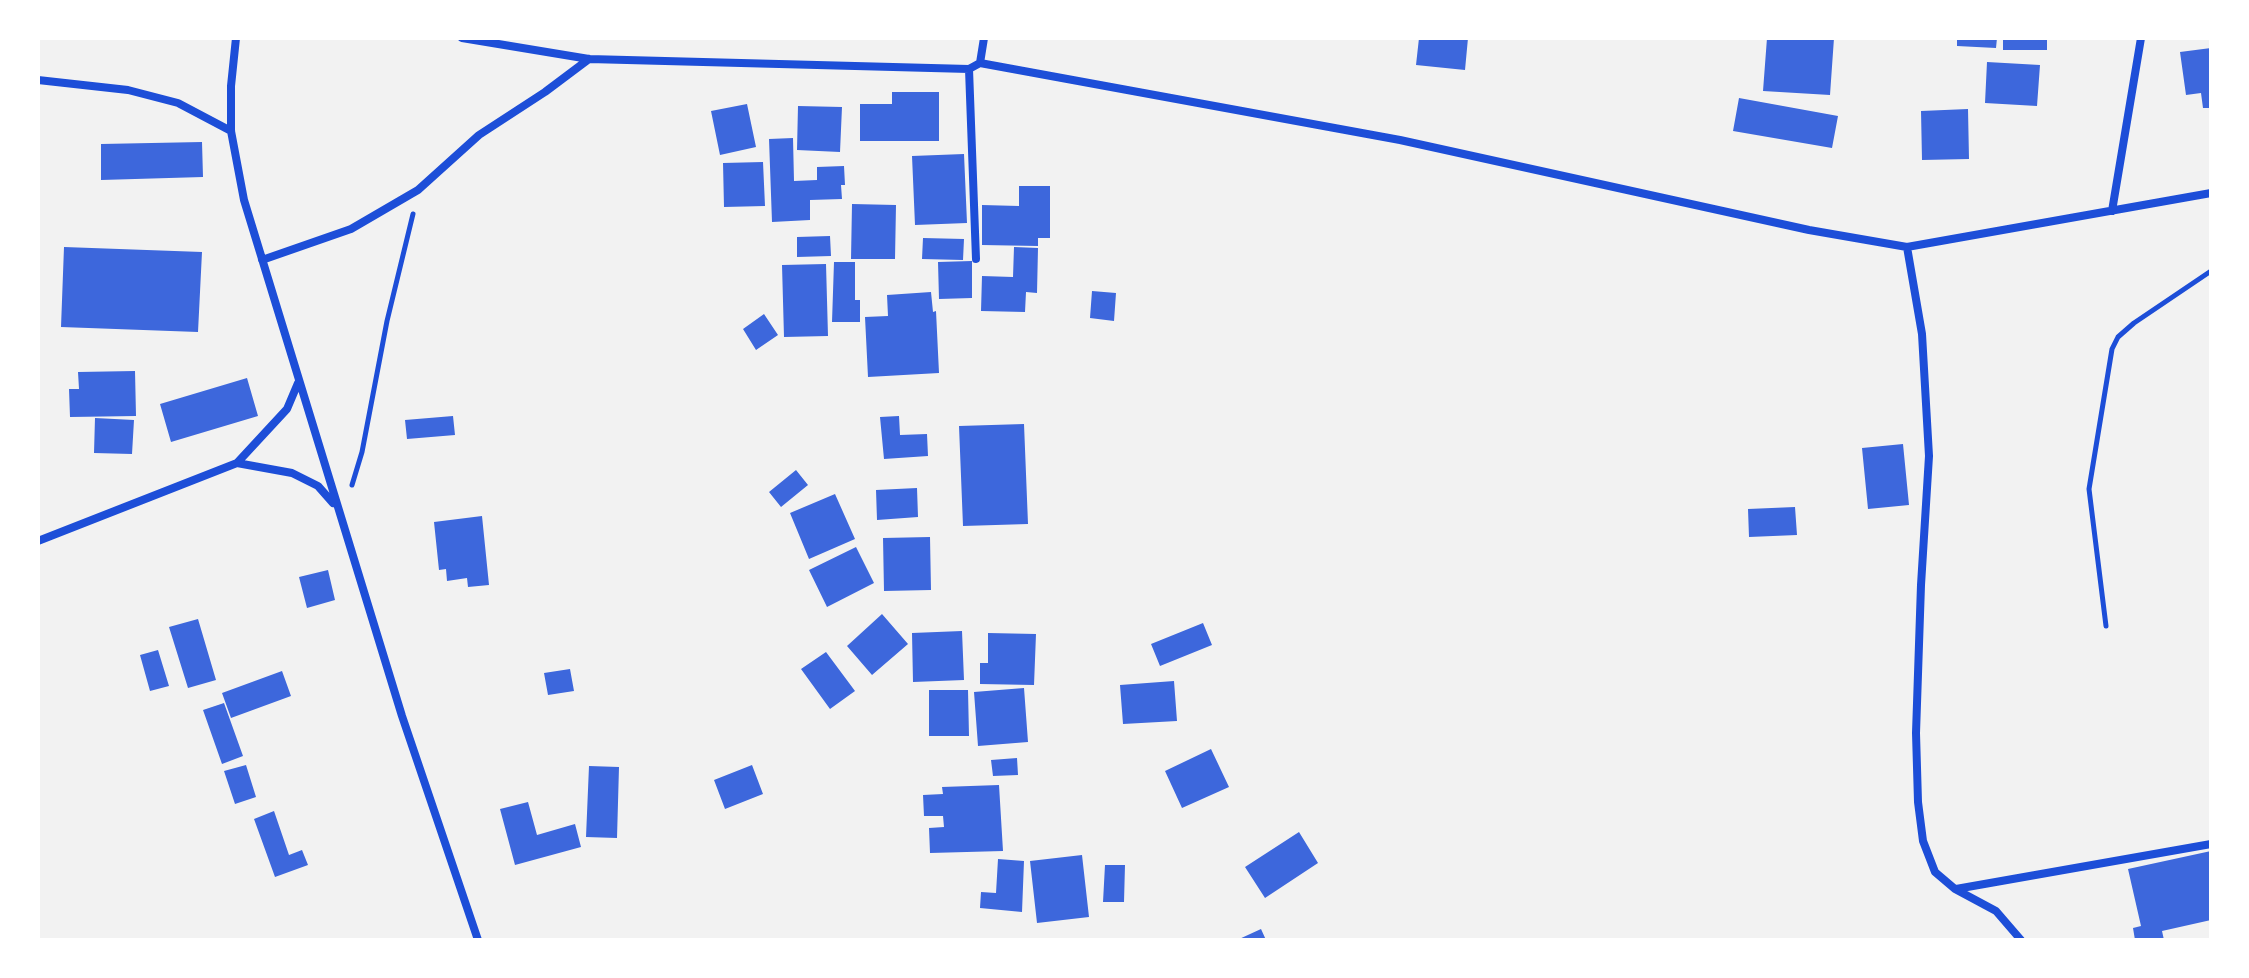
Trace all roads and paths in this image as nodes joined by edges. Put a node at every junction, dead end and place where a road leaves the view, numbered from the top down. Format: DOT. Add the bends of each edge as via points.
graph roads {
  1 [pos="236,38"];
  2 [pos="462,38"];
  3 [pos="984,38"];
  4 [pos="2141,38"];
  5 [pos="589,59"];
  6 [pos="980,63"];
  7 [pos="969,69"];
  8 [pos="38,80"];
  9 [pos="231,131"];
  10 [pos="418,190"];
  11 [pos="2211,193"];
  12 [pos="2112,211"];
  13 [pos="1907,247"];
  14 [pos="976,259"];
  15 [pos="262,260"];
  16 [pos="2211,271"];
  17 [pos="299,383"];
  18 [pos="237,463"];
  19 [pos="335,505"];
  20 [pos="341,523"];
  21 [pos="38,541"];
  22 [pos="2106,626"];
  23 [pos="2211,844"];
  24 [pos="1955,889"];
  25 [pos="478,940"];
  26 [pos="2021,940"];
  1 -- 9 [label="street"];
  2 -- 5 [label="street"];
  3 -- 6 [label="street"];
  4 -- 12 [label="street"];
  5 -- 7 [label="street"];
  5 -- 10 [label="street" via="479,135"];
  6 -- 7 [label="street"];
  6 -- 13 [label="street" via="1400,140"];
  7 -- 14 [label="street"];
  8 -- 9 [label="street" via="153,96"];
  9 -- 15 [label="street"];
  10 -- 15 [label="street" via="351,229"];
  10 -- 20 [label="path" via="362,452"];
  11 -- 12 [label="street"];
  12 -- 13 [label="street"];
  13 -- 24 [label="street" via="1922,334 1929,456 1918,674 1918,802 1923,841 1935,872"];
  15 -- 17 [label="street"];
  16 -- 22 [label="path" via="2134,323 2112,349 2089,489"];
  17 -- 18 [label="street" via="287,409"];
  17 -- 19 [label="street"];
  18 -- 19 [label="street" via="292,473 318,486"];
  18 -- 21 [label="street"];
  19 -- 20 [label="street"];
  20 -- 25 [label="street"];
  23 -- 24 [label="street"];
  24 -- 26 [label="street" via="1996,911"];
}
